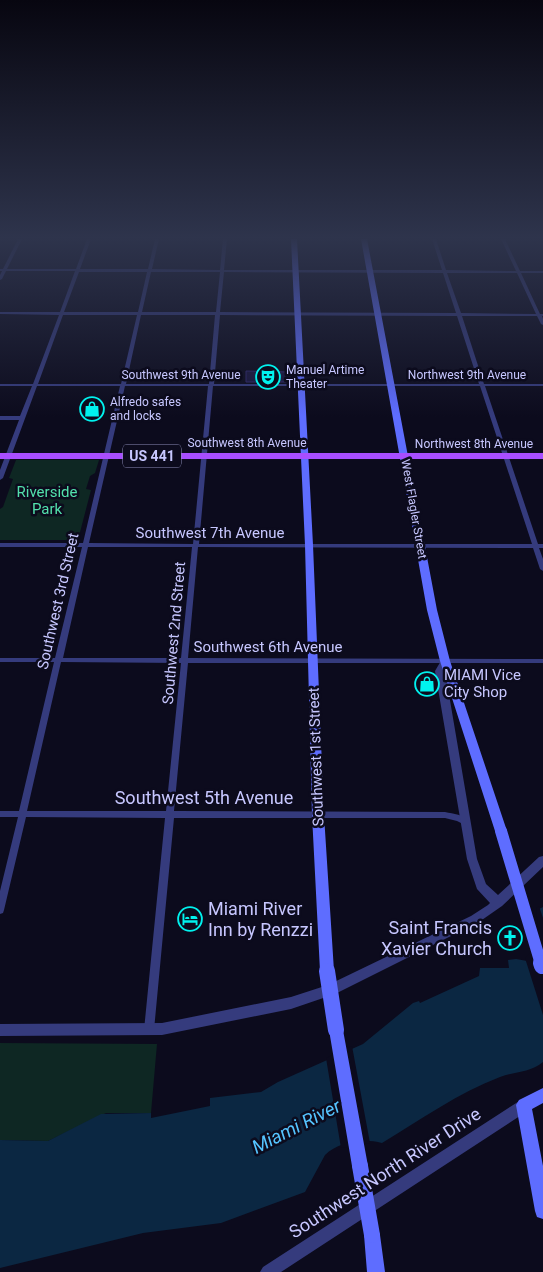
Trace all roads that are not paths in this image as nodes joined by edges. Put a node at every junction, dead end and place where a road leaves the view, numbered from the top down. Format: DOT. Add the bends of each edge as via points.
graph roads {
  1 [pos="67,298"];
  2 [pos="144,298"];
  3 [pos="219,298"];
  4 [pos="297,298"];
  5 [pos="375,298"];
  6 [pos="454,298"];
  7 [pos="532,298"];
  8 [pos="0,313"];
  9 [pos="61,313"];
  10 [pos="140,314"];
  11 [pos="218,314"];
  12 [pos="297,314"];
  13 [pos="378,314"];
  14 [pos="459,315"];
  15 [pos="541,315"];
  16 [pos="543,324"];
  17 [pos="0,385"];
  18 [pos="34,385"];
  19 [pos="124,385"];
  20 [pos="212,385"];
  21 [pos="301,385"];
  22 [pos="391,385"];
  23 [pos="483,385"];
  24 [pos="543,385"];
  25 [pos="0,418"];
  26 [pos="22,418"];
  27 [pos="4,456"];
  28 [pos="107,456"];
  29 [pos="205,456"];
  30 [pos="304,456"];
  31 [pos="404,456"];
  32 [pos="506,456"];
  33 [pos="543,456"];
  34 [pos="0,478"];
  35 [pos="0,545"];
  36 [pos="86,545"];
  37 [pos="309,545"];
  38 [pos="196,546"];
  39 [pos="421,546"];
  40 [pos="539,546"];
  41 [pos="543,569"];
  42 [pos="0,660"];
  43 [pos="58,660"];
  44 [pos="185,660"];
  45 [pos="313,661"];
  46 [pos="445,661"];
  47 [pos="543,661"];
  48 [pos="0,814"];
  49 [pos="23,814"];
  50 [pos="171,814"];
  51 [pos="318,814"];
  52 [pos="466,822"];
  53 [pos="543,860"];
  54 [pos="498,902"];
  55 [pos="0,910"];
  56 [pos="543,970"];
  57 [pos="0,1030"];
  58 [pos="149,1030"];
  59 [pos="543,1095"];
  60 [pos="524,1105"];
  61 [pos="543,1212"];
  62 [pos="268,1272"];
  63 [pos="376,1272"];
  1 -- 9 [label="street"];
  2 -- 10 [label="street, Southwest 3rd Street"];
  3 -- 11 [label="street, Southwest 2nd Street"];
  4 -- 12 [label="main road, Southwest 1st Street"];
  5 -- 13 [label="main road, West Flagler Street"];
  6 -- 14 [label="street"];
  7 -- 15 [label="street"];
  8 -- 9 [label="street"];
  9 -- 10 [label="street"];
  9 -- 18 [label="street"];
  10 -- 11 [label="street"];
  10 -- 19 [label="street, Southwest 3rd Street"];
  11 -- 12 [label="street"];
  11 -- 20 [label="street, Southwest 2nd Street"];
  12 -- 13 [label="street"];
  12 -- 21 [label="main road, Southwest 1st Street"];
  13 -- 14 [label="street"];
  13 -- 22 [label="main road, West Flagler Street"];
  14 -- 15 [label="street"];
  14 -- 23 [label="street"];
  15 -- 16 [label="street"];
  17 -- 18 [label="street, Southwest 9th Avenue"];
  18 -- 19 [label="street, Southwest 9th Avenue"];
  18 -- 26 [label="street"];
  19 -- 20 [label="street, Southwest 9th Avenue"];
  19 -- 28 [label="street, Southwest 3rd Street"];
  20 -- 21 [label="street, Southwest 9th Avenue"];
  20 -- 29 [label="street, Southwest 2nd Street"];
  21 -- 22 [label="street, Southwest 9th Avenue"];
  21 -- 30 [label="main road, Southwest 1st Street"];
  22 -- 23 [label="street, Northwest 9th Avenue"];
  22 -- 31 [label="main road, West Flagler Street"];
  23 -- 24 [label="street, Northwest 9th Avenue"];
  23 -- 32 [label="street"];
  25 -- 26 [label="street"];
  26 -- 27 [label="street"];
  27 -- 28 [label="main road, Southwest 8th Avenue / US 441"];
  27 -- 34 [label="street"];
  28 -- 29 [label="main road, Southwest 8th Avenue / US 441"];
  28 -- 36 [label="street, Southwest 3rd Street"];
  29 -- 30 [label="main road, Southwest 8th Avenue / US 441"];
  29 -- 38 [label="street, Southwest 2nd Street"];
  30 -- 31 [label="main road, Southwest 8th Avenue / US 441"];
  30 -- 37 [label="main road, Southwest 1st Street"];
  31 -- 32 [label="main road, Northwest 8th Avenue / US 441"];
  31 -- 39 [label="main road, West Flagler Street"];
  32 -- 33 [label="main road, Northwest 8th Avenue / US 441"];
  32 -- 40 [label="street"];
  35 -- 36 [label="street, Southwest 7th Avenue"];
  36 -- 38 [label="street, Southwest 7th Avenue"];
  36 -- 43 [label="street, Southwest 3rd Street"];
  37 -- 38 [label="street, Southwest 7th Avenue"];
  37 -- 39 [label="street, Southwest 7th Avenue"];
  37 -- 45 [label="main road, Southwest 1st Street"];
  38 -- 44 [label="street, Southwest 2nd Street"];
  39 -- 40 [label="street, Southwest 7th Avenue"];
  39 -- 46 [label="main road, West Flagler Street"];
  40 -- 41 [label="street"];
  42 -- 43 [label="street, Southwest 6th Avenue"];
  43 -- 44 [label="street, Southwest 6th Avenue"];
  43 -- 49 [label="street, Southwest 3rd Street"];
  44 -- 45 [label="street, Southwest 6th Avenue"];
  44 -- 50 [label="street, Southwest 2nd Street"];
  45 -- 46 [label="street, Southwest 6th Avenue"];
  45 -- 51 [label="main road, Southwest 1st Street"];
  46 -- 47 [label="street, Southwest 6th Avenue"];
  46 -- 52 [label="street, West Flagler Street" via="440,671"];
  46 -- 56 [label="main road, West Flagler Street, bridge" via="502,832"];
  48 -- 49 [label="street, Southwest 5th Avenue"];
  49 -- 50 [label="street, Southwest 5th Avenue"];
  49 -- 55 [label="street, Southwest 3rd Street"];
  50 -- 51 [label="street, Southwest 5th Avenue"];
  50 -- 58 [label="street, Southwest 2nd Street"];
  51 -- 52 [label="street, Southwest 5th Avenue" via="445,816"];
  51 -- 63 [label="main road, Southwest 1st Street, bridge" via="326,971"];
  52 -- 54 [label="street, West Flagler Street" via="477,878"];
  53 -- 54 [label="street"];
  54 -- 58 [label="street" via="475,919 314,997 184,1026"];
  57 -- 58 [label="street"];
  59 -- 60 [label="main road"];
  60 -- 61 [label="main road"];
  60 -- 62 [label="street, Southwest North River Drive"];
}
